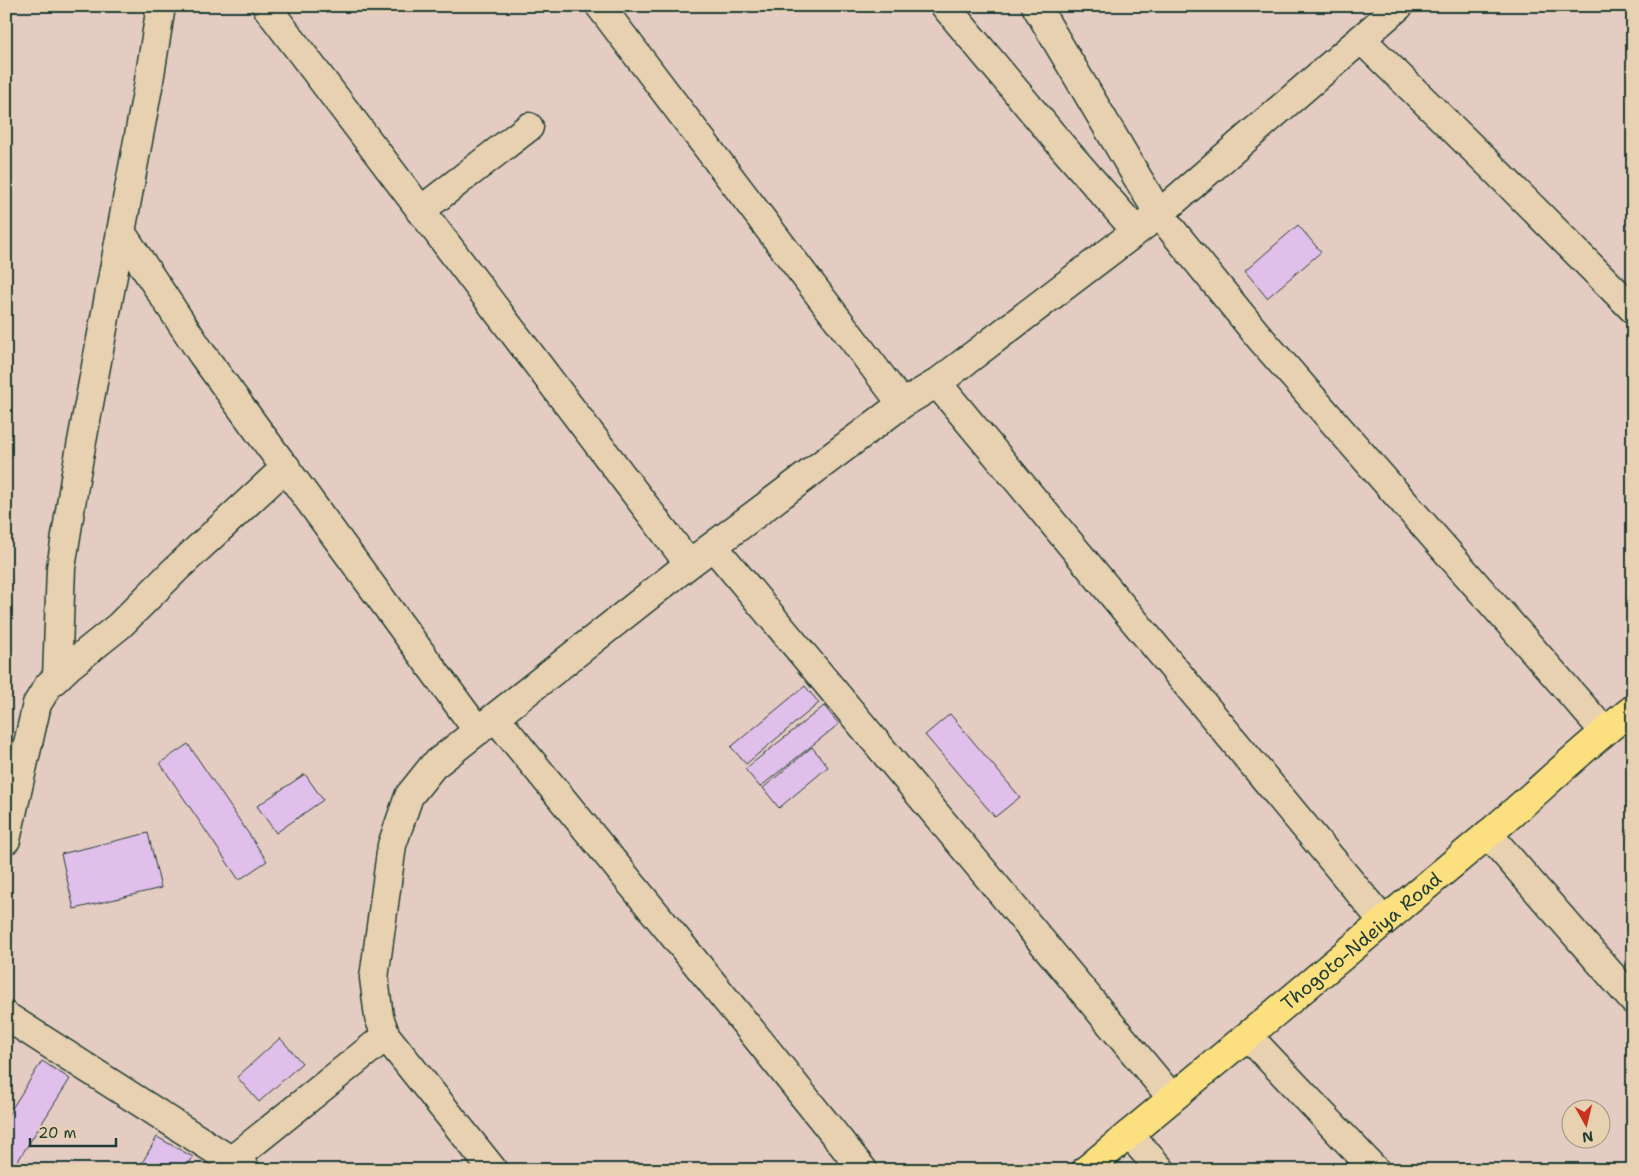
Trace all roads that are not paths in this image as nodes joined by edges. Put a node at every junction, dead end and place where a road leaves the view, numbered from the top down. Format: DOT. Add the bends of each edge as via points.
graph roads {
  1 [pos="161,6"];
  2 [pos="266,6"];
  3 [pos="600,6"];
  4 [pos="945,6"];
  5 [pos="1036,6"];
  6 [pos="1399,6"];
  7 [pos="1361,39"];
  8 [pos="529,127"];
  9 [pos="420,211"];
  10 [pos="1159,214"];
  11 [pos="1136,231"];
  12 [pos="121,232"];
  13 [pos="1633,309"];
  14 [pos="937,383"];
  15 [pos="902,404"];
  16 [pos="286,467"];
  17 [pos="713,546"];
  18 [pos="689,564"];
  19 [pos="57,677"];
  20 [pos="1633,709"];
  21 [pos="487,724"];
  22 [pos="1604,731"];
  23 [pos="1488,834"];
  24 [pos="6,840"];
  25 [pos="1383,921"];
  26 [pos="1633,1000"];
  27 [pos="6,1016"];
  28 [pos="386,1036"];
  29 [pos="1248,1036"];
  30 [pos="1172,1098"];
  31 [pos="1129,1134"];
  32 [pos="239,1165"];
  33 [pos="493,1170"];
  34 [pos="863,1170"];
  35 [pos="1086,1170"];
  36 [pos="1161,1170"];
  37 [pos="1375,1170"];
  1 -- 12 [label="street"];
  2 -- 9 [label="street"];
  3 -- 15 [label="street"];
  4 -- 11 [label="street"];
  5 -- 10 [label="street"];
  6 -- 7 [label="street"];
  7 -- 10 [label="street"];
  7 -- 13 [label="street"];
  8 -- 9 [label="street"];
  9 -- 18 [label="street"];
  10 -- 11 [label="street"];
  10 -- 22 [label="street" via="1260,338"];
  11 -- 14 [label="street"];
  12 -- 16 [label="street" via="202,354"];
  12 -- 19 [label="street" via="63,558"];
  14 -- 15 [label="street"];
  14 -- 25 [label="street"];
  15 -- 17 [label="street"];
  16 -- 19 [label="street" via="119,626"];
  16 -- 21 [label="street"];
  17 -- 18 [label="street"];
  17 -- 30 [label="street"];
  18 -- 21 [label="street"];
  19 -- 24 [label="street" via="37,704"];
  20 -- 22 [label="main road, Thogoto-Ndeiya Road"];
  21 -- 28 [label="street" via="433,766 409,796 392,845 374,978 379,1017"];
  21 -- 34 [label="street" via="745,1023"];
  22 -- 23 [label="main road, Thogoto-Ndeiya Road"];
  23 -- 25 [label="main road, Thogoto-Ndeiya Road"];
  23 -- 26 [label="street"];
  25 -- 29 [label="main road, Thogoto-Ndeiya Road"];
  27 -- 32 [label="street"];
  28 -- 32 [label="street"];
  28 -- 33 [label="street"];
  29 -- 30 [label="main road, Thogoto-Ndeiya Road"];
  29 -- 37 [label="street"];
  30 -- 31 [label="main road, Thogoto-Ndeiya Road"];
  31 -- 35 [label="main road, Thogoto-Ndeiya Road"];
  31 -- 36 [label="street"];
}
